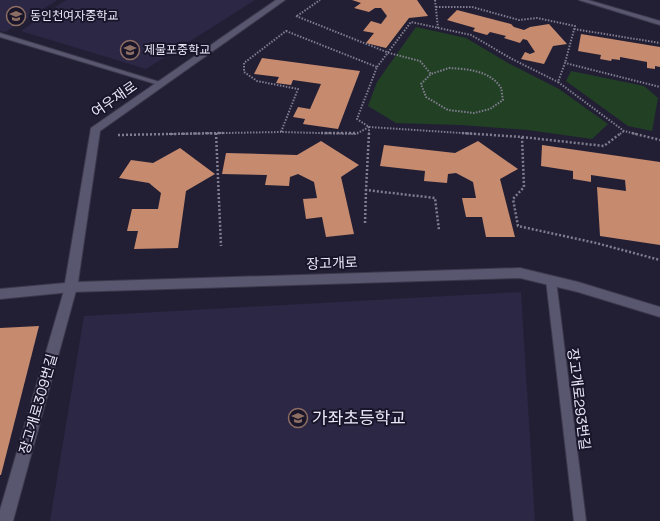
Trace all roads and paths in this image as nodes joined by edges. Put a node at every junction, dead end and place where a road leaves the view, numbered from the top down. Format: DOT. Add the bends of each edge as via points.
graph roads {
  1 [pos="281,0"];
  2 [pos="320,0"];
  3 [pos="435,0"];
  4 [pos="582,0"];
  5 [pos="436,7"];
  6 [pos="660,23"];
  7 [pos="438,28"];
  8 [pos="574,29"];
  9 [pos="0,35"];
  10 [pos="660,43"];
  11 [pos="389,54"];
  12 [pos="565,63"];
  13 [pos="378,67"];
  14 [pos="431,74"];
  15 [pos="558,82"];
  16 [pos="161,84"];
  17 [pos="660,88"];
  18 [pos="369,127"];
  19 [pos="624,131"];
  20 [pos="281,132"];
  21 [pos="216,133"];
  22 [pos="118,135"];
  23 [pos="522,136"];
  24 [pos="660,140"];
  25 [pos="366,190"];
  26 [pos="365,223"];
  27 [pos="439,230"];
  28 [pos="221,246"];
  29 [pos="660,260"];
  30 [pos="550,280"];
  31 [pos="71,287"];
  32 [pos="0,294"];
  33 [pos="660,312"];
  34 [pos="5,521"];
  35 [pos="580,521"];
  1 -- 16 [label="street, 여우재로"];
  2 -- 11 [label="path" via="296,16"];
  3 -- 5 [label="path"];
  4 -- 6 [label="lane"];
  5 -- 7 [label="path"];
  5 -- 8 [label="path" via="472,7 518,20 537,18 575,26"];
  7 -- 11 [label="path" via="411,22"];
  7 -- 15 [label="path" via="471,35"];
  8 -- 10 [label="path"];
  8 -- 12 [label="path"];
  9 -- 16 [label="lane"];
  11 -- 13 [label="path"];
  11 -- 14 [label="path" via="420,61"];
  12 -- 15 [label="path"];
  12 -- 17 [label="path"];
  13 -- 18 [label="path" via="357,119"];
  13 -- 20 [label="path" via="286,31 244,63 244,72 257,81 298,89"];
  14 -- 14 [label="path" via="421,84 426,97 448,110 474,113 490,109 503,100 501,88 491,78 474,70 448,68"];
  15 -- 19 [label="path"];
  16 -- 31 [label="street, 여우재로" via="95,130"];
  18 -- 20 [label="path" via="356,134"];
  18 -- 23 [label="path"];
  18 -- 25 [label="path"];
  19 -- 23 [label="path" via="604,146"];
  19 -- 24 [label="path"];
  20 -- 21 [label="path"];
  21 -- 22 [label="path"];
  21 -- 28 [label="path"];
  23 -- 29 [label="path" via="524,187 513,199 518,226"];
  25 -- 26 [label="path"];
  25 -- 27 [label="path" via="435,198"];
  30 -- 31 [label="street, 장고개로" via="520,273"];
  30 -- 33 [label="street, 장고개로"];
  30 -- 35 [label="lane, 장고개로293번길"];
  31 -- 32 [label="street, 장고개로"];
  31 -- 34 [label="street, 장고개로309번길"];
}
